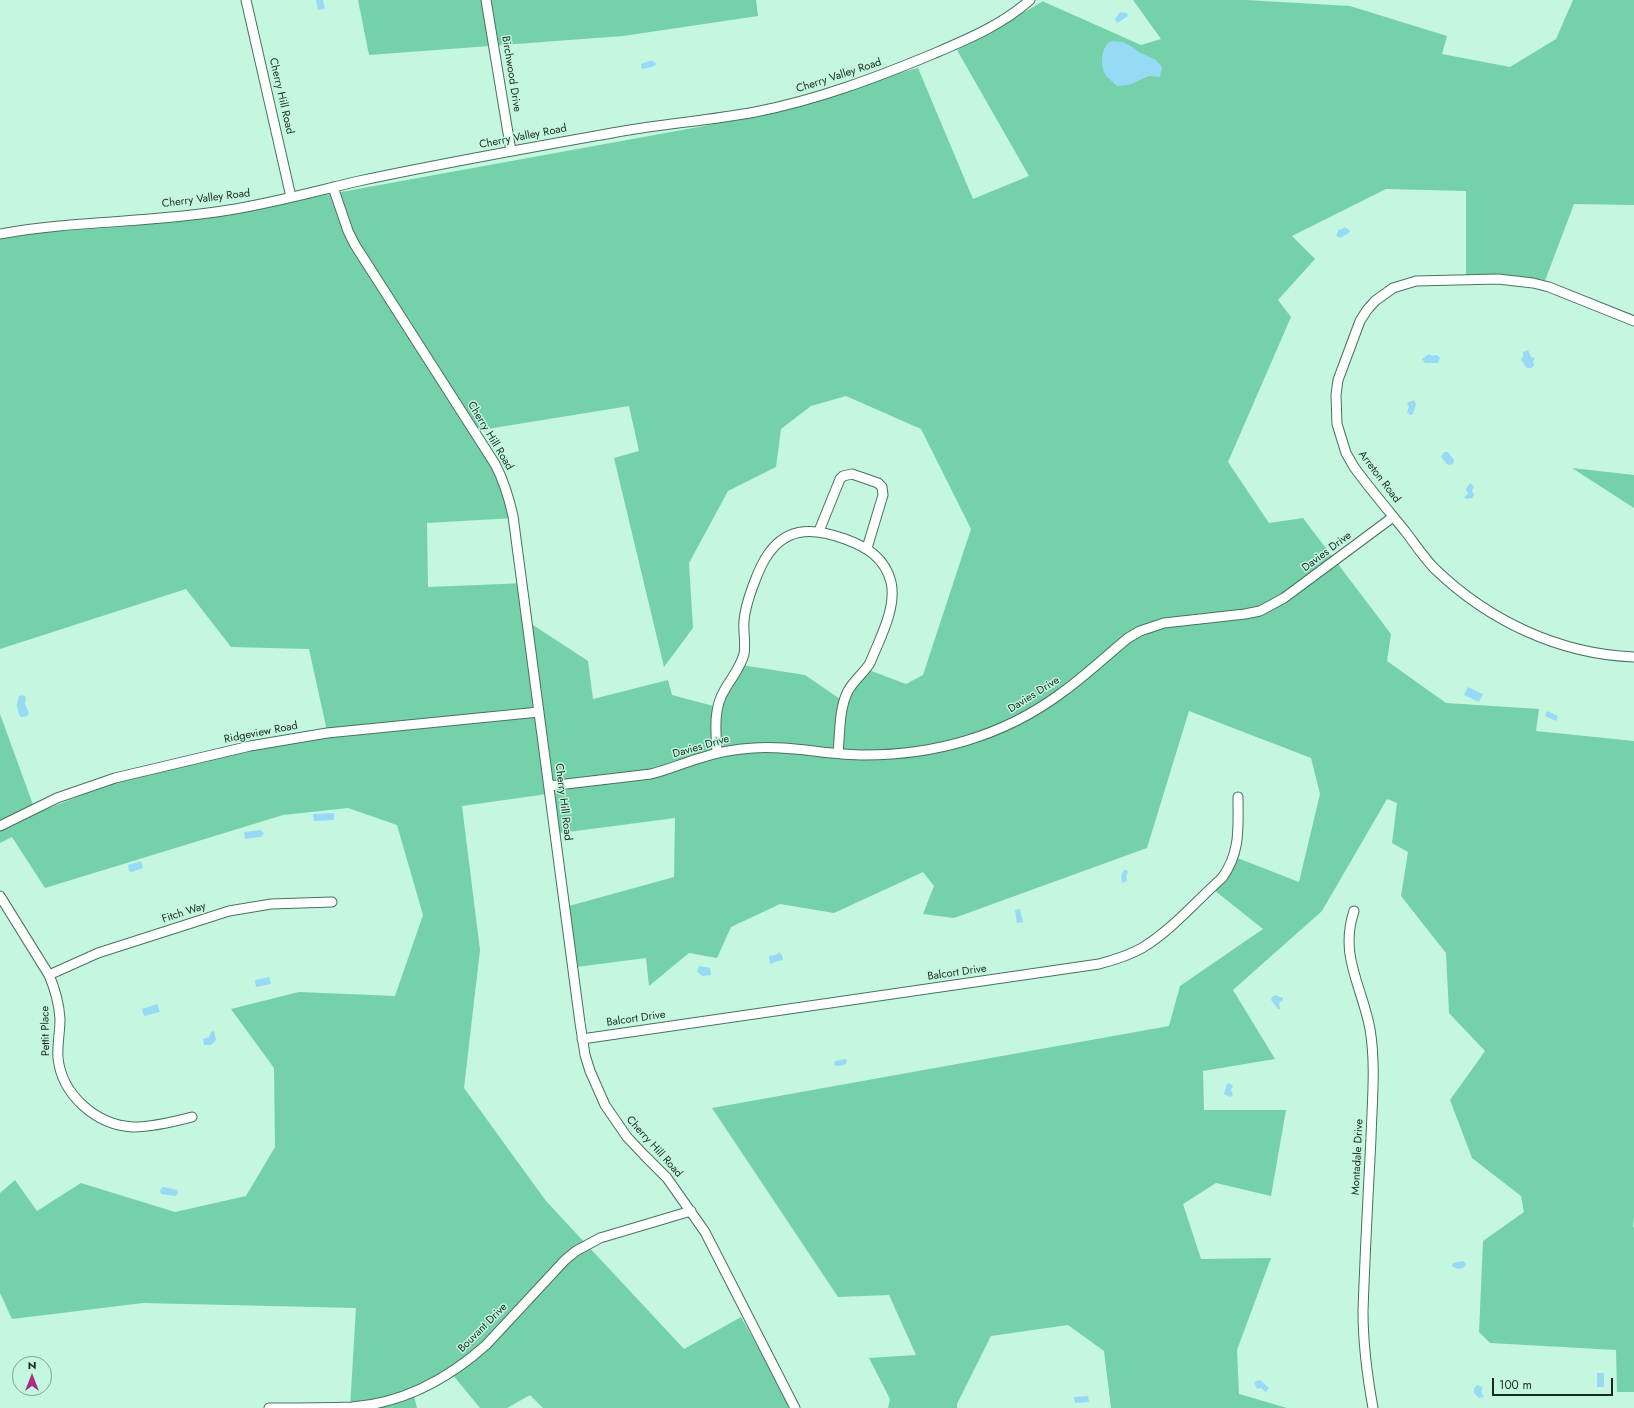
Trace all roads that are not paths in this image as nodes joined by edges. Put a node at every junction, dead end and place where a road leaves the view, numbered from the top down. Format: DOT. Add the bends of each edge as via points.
graph roads {
  1 [pos="246,0"];
  2 [pos="486,0"];
  3 [pos="1030,0"];
  4 [pos="511,152"];
  5 [pos="334,187"];
  6 [pos="292,197"];
  7 [pos="0,234"];
  8 [pos="1634,321"];
  9 [pos="1394,517"];
  10 [pos="820,531"];
  11 [pos="867,548"];
  12 [pos="1634,657"];
  13 [pos="539,712"];
  14 [pos="717,753"];
  15 [pos="838,753"];
  16 [pos="549,786"];
  17 [pos="1238,796"];
  18 [pos="0,826"];
  19 [pos="0,896"];
  20 [pos="332,902"];
  21 [pos="1354,911"];
  22 [pos="49,975"];
  23 [pos="582,1040"];
  24 [pos="192,1117"];
  25 [pos="691,1211"];
  26 [pos="269,1408"];
  27 [pos="795,1408"];
  28 [pos="1373,1408"];
  1 -- 6 [label="street, Cherry Hill Road"];
  2 -- 4 [label="street, Birchwood Drive"];
  3 -- 4 [label="street, Cherry Valley Road" via="1006,20 986,31 892,71 824,95 751,113 620,131"];
  4 -- 5 [label="street, Cherry Valley Road"];
  5 -- 6 [label="street, Cherry Valley Road"];
  5 -- 13 [label="street, Cherry Hill Road" via="346,225 356,245 504,482 513,516"];
  6 -- 7 [label="street, Cherry Valley Road" via="212,213 36,227"];
  8 -- 9 [label="street, Arreton Road" via="1549,287 1514,280 1416,282 1404,284 1383,294 1360,321 1338,380 1335,411 1346,454 1360,476"];
  9 -- 12 [label="street, Arreton Road" via="1434,568 1458,590 1491,613 1553,642 1599,653"];
  9 -- 15 [label="street, Davies Drive" via="1272,605 1245,614 1164,623 1140,631 1128,638 1061,694 1032,713 993,732 918,752 890,755"];
  10 -- 11 [label="street"];
  10 -- 11 [label="street" via="843,476 852,474 878,483 882,487 883,496"];
  10 -- 14 [label="street" via="807,531 788,536 777,543 764,560 745,610 745,643 740,664 724,691 717,710"];
  11 -- 15 [label="street" via="882,562 888,572 892,587 892,603 870,663 853,683 844,703"];
  13 -- 16 [label="street, Cherry Hill Road"];
  13 -- 18 [label="street, Ridgeview Road" via="327,733 250,746 114,778 57,798"];
  14 -- 15 [label="street, Davies Drive" via="766,748"];
  14 -- 16 [label="street, Davies Drive" via="645,775"];
  16 -- 23 [label="street, Cherry Hill Road"];
  17 -- 23 [label="street, Balcort Drive" via="1236,848 1222,878 1155,940 1115,960"];
  19 -- 22 [label="street, Pettit Place"];
  20 -- 22 [label="street, Fitch Way" via="271,904 229,911 98,954"];
  21 -- 28 [label="street, Montadale Drive" via="1350,928 1349,955 1366,1009 1374,1072 1363,1311 1363,1344"];
  22 -- 24 [label="street, Pettit Place" via="60,1018 58,1048 61,1072 79,1102 96,1115 121,1125 167,1124"];
  23 -- 25 [label="street, Cherry Hill Road" via="596,1087 609,1111 627,1137 667,1178"];
  25 -- 26 [label="street, Bouvant Drive" via="600,1238 576,1251 564,1260 472,1358 437,1381 416,1391 376,1403 354,1406"];
  25 -- 27 [label="street, Cherry Hill Road" via="705,1232"];
}
